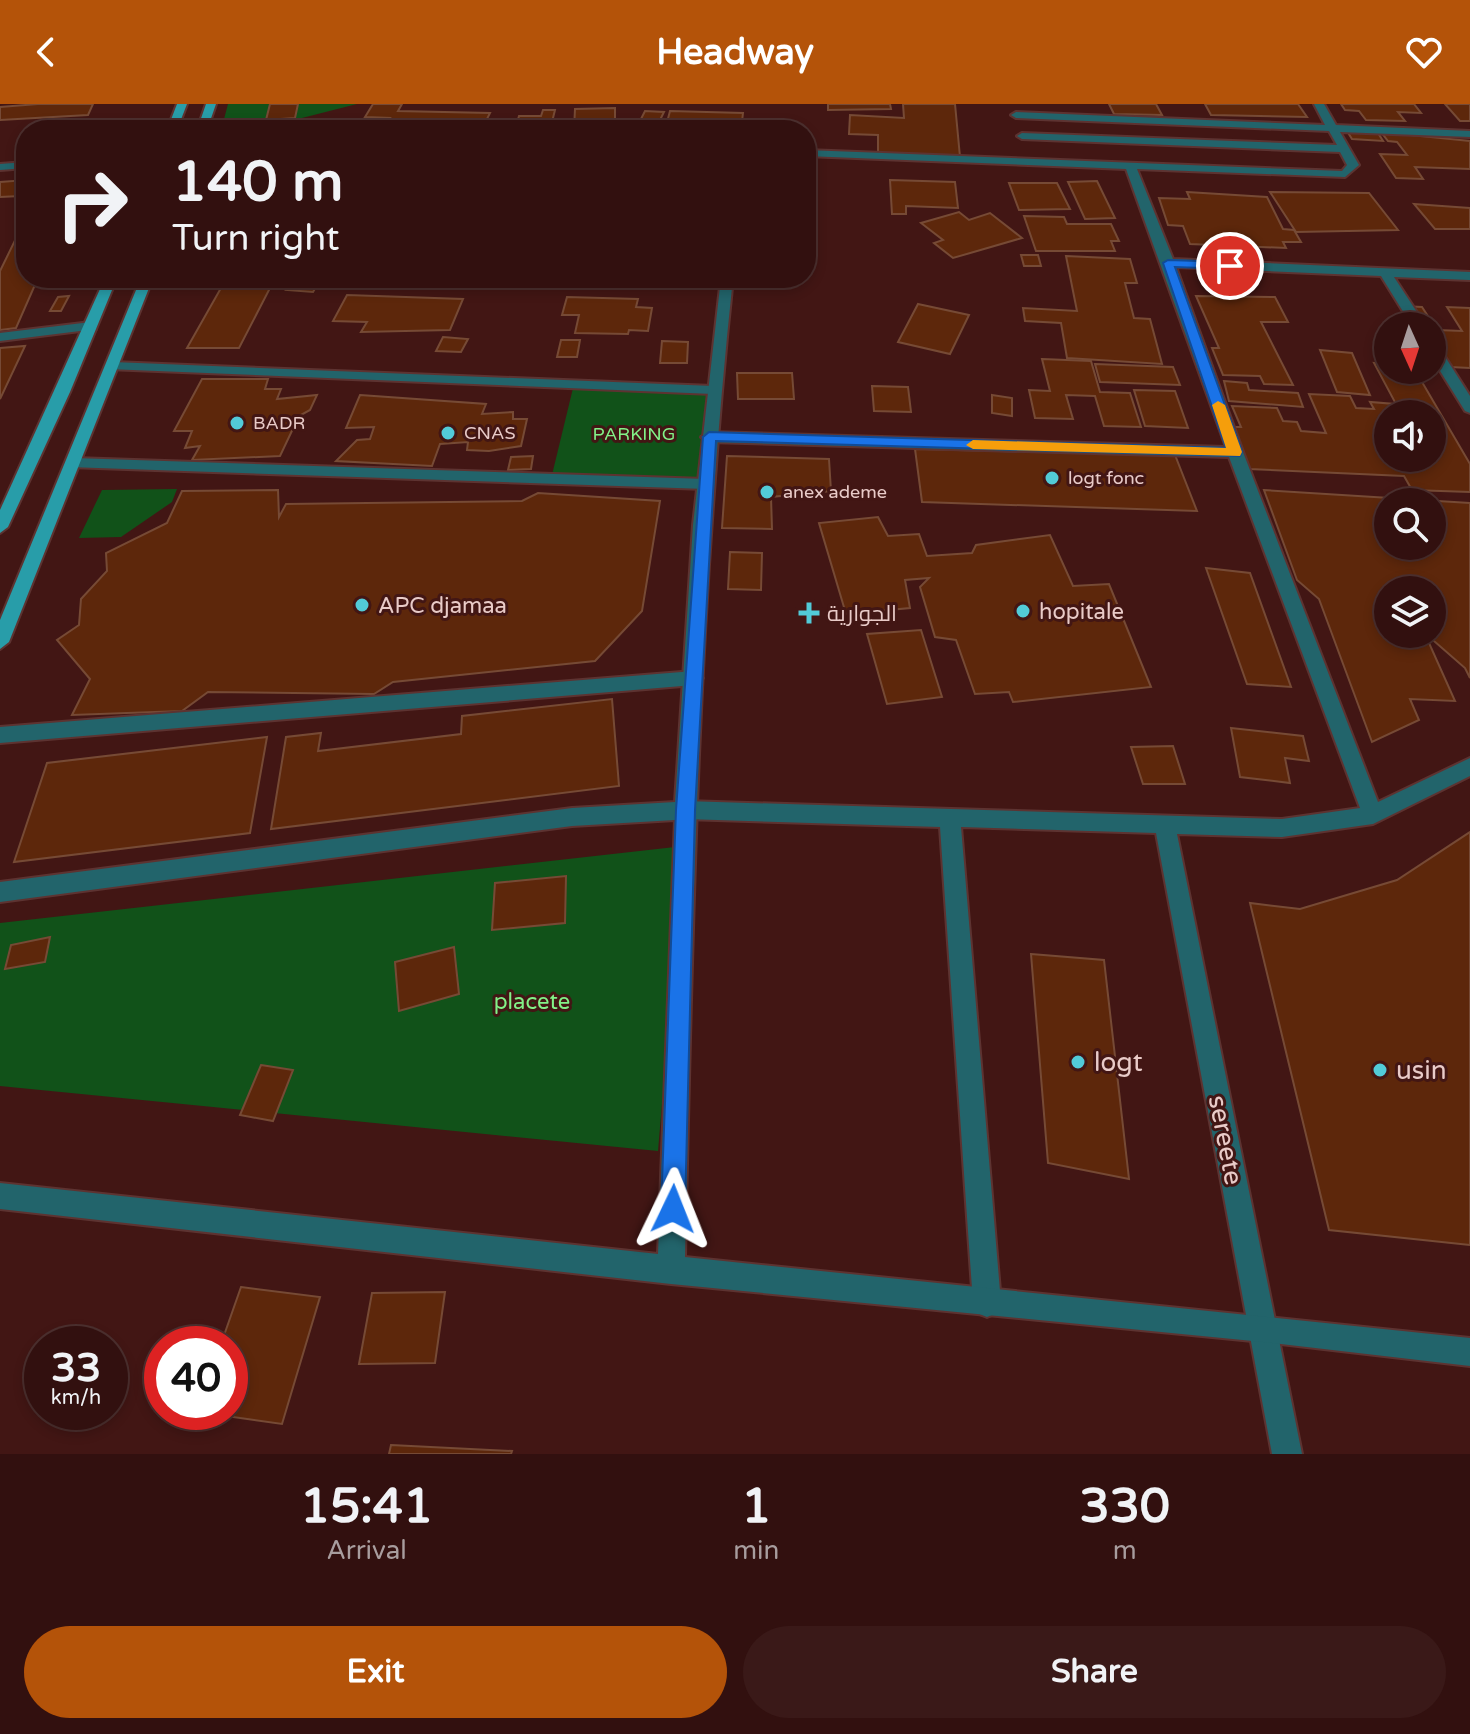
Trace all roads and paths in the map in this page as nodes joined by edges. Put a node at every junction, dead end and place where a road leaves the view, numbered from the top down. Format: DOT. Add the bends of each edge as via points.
graph roads {
  1 [pos="1319,104"];
  2 [pos="1333,128"];
  3 [pos="1470,134"];
  4 [pos="1022,136"];
  5 [pos="1344,149"];
  6 [pos="816,153"];
  7 [pos="1012,161"];
  8 [pos="1130,166"];
  9 [pos="1168,263"];
  10 [pos="1385,273"];
  11 [pos="1470,276"];
  12 [pos="107,288"];
  13 [pos="143,288"];
  14 [pos="726,288"];
  15 [pos="1410,312"];
  16 [pos="91,326"];
  17 [pos="0,337"];
  18 [pos="113,366"];
  19 [pos="1446,369"];
  20 [pos="713,390"];
  21 [pos="1470,408"];
  22 [pos="709,437"];
  23 [pos="1235,452"];
  24 [pos="74,463"];
  25 [pos="706,484"];
  26 [pos="0,527"];
  27 [pos="0,642"];
  28 [pos="694,678"];
  29 [pos="0,735"];
  30 [pos="1470,766"];
  31 [pos="685,810"];
  32 [pos="1373,815"];
  33 [pos="950,816"];
  34 [pos="1165,825"];
  35 [pos="0,892"];
  36 [pos="0,1196"];
  37 [pos="671,1270"];
  38 [pos="987,1303"];
  39 [pos="1263,1328"];
  40 [pos="1470,1352"];
  41 [pos="1287,1454"];
  1 -- 2 [label="street"];
  2 -- 3 [label="street"];
  2 -- 4 [label="street" via="1011,112"];
  2 -- 5 [label="street"];
  4 -- 5 [label="street"];
  4 -- 7 [label="street"];
  5 -- 8 [label="street" via="1352,170 1334,176"];
  6 -- 7 [label="street"];
  7 -- 8 [label="street"];
  8 -- 9 [label="street"];
  9 -- 10 [label="street"];
  9 -- 23 [label="street"];
  10 -- 11 [label="street"];
  10 -- 15 [label="street"];
  12 -- 16 [label="main road"];
  13 -- 18 [label="main road"];
  14 -- 20 [label="street"];
  16 -- 17 [label="street"];
  16 -- 26 [label="main road"];
  18 -- 20 [label="street"];
  18 -- 24 [label="main road"];
  19 -- 21 [label="street"];
  20 -- 22 [label="street"];
  22 -- 23 [label="street"];
  22 -- 25 [label="street"];
  23 -- 32 [label="street"];
  24 -- 25 [label="street"];
  24 -- 27 [label="main road"];
  25 -- 28 [label="street"];
  28 -- 29 [label="street"];
  28 -- 31 [label="street"];
  30 -- 32 [label="street"];
  31 -- 33 [label="street"];
  31 -- 35 [label="street" via="572,817"];
  31 -- 37 [label="street"];
  32 -- 34 [label="street" via="1282,828"];
  33 -- 34 [label="street"];
  33 -- 38 [label="street"];
  34 -- 39 [label="street, sereete"];
  36 -- 37 [label="street"];
  37 -- 38 [label="street"];
  38 -- 39 [label="street"];
  39 -- 40 [label="street"];
  39 -- 41 [label="street, sereete"];
}
